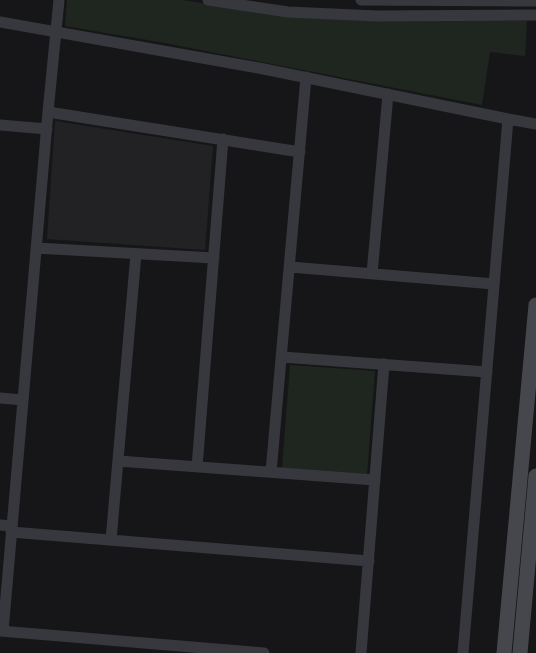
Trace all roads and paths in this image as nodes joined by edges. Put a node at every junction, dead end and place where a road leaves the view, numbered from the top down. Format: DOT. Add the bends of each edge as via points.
graph roads {
  1 [pos="59,0"];
  2 [pos="208,0"];
  3 [pos="361,0"];
  4 [pos="536,1"];
  5 [pos="536,15"];
  6 [pos="0,22"];
  7 [pos="55,32"];
  8 [pos="306,77"];
  9 [pos="388,94"];
  10 [pos="48,112"];
  11 [pos="508,119"];
  12 [pos="536,124"];
  13 [pos="0,125"];
  14 [pos="46,129"];
  15 [pos="223,139"];
  16 [pos="300,152"];
  17 [pos="36,248"];
  18 [pos="136,254"];
  19 [pos="214,258"];
  20 [pos="290,267"];
  21 [pos="372,274"];
  22 [pos="494,284"];
  23 [pos="536,305"];
  24 [pos="282,357"];
  25 [pos="384,364"];
  26 [pos="487,372"];
  27 [pos="0,398"];
  28 [pos="23,400"];
  29 [pos="118,461"];
  30 [pos="197,467"];
  31 [pos="271,472"];
  32 [pos="536,476"];
  33 [pos="375,480"];
  34 [pos="0,525"];
  35 [pos="12,529"];
  36 [pos="110,540"];
  37 [pos="369,561"];
  38 [pos="1,631"];
  39 [pos="134,648"];
  40 [pos="264,653"];
  41 [pos="361,653"];
  42 [pos="463,653"];
  43 [pos="504,653"];
  44 [pos="520,653"];
  1 -- 7 [label="street"];
  2 -- 5 [label="street" via="295,13 377,16"];
  3 -- 4 [label="street"];
  6 -- 7 [label="street"];
  7 -- 8 [label="street"];
  7 -- 10 [label="street"];
  8 -- 9 [label="street"];
  8 -- 16 [label="street"];
  9 -- 11 [label="street"];
  9 -- 21 [label="street"];
  10 -- 14 [label="street"];
  10 -- 15 [label="street"];
  11 -- 12 [label="street"];
  11 -- 22 [label="street"];
  13 -- 14 [label="street"];
  14 -- 17 [label="street"];
  15 -- 16 [label="street"];
  15 -- 19 [label="street"];
  16 -- 20 [label="street"];
  17 -- 18 [label="street"];
  17 -- 28 [label="street"];
  18 -- 19 [label="street"];
  18 -- 29 [label="street"];
  19 -- 30 [label="street"];
  20 -- 21 [label="street"];
  20 -- 24 [label="street"];
  21 -- 22 [label="street"];
  22 -- 26 [label="street"];
  23 -- 43 [label="main road"];
  24 -- 25 [label="street"];
  24 -- 31 [label="street"];
  25 -- 26 [label="street"];
  25 -- 33 [label="street"];
  26 -- 42 [label="street"];
  27 -- 28 [label="street"];
  28 -- 35 [label="street"];
  29 -- 30 [label="street"];
  29 -- 36 [label="street"];
  30 -- 31 [label="street"];
  31 -- 33 [label="street"];
  32 -- 44 [label="main road"];
  33 -- 37 [label="street"];
  34 -- 35 [label="street"];
  35 -- 36 [label="street"];
  35 -- 38 [label="street"];
  36 -- 37 [label="street"];
  37 -- 41 [label="street"];
  38 -- 39 [label="street"];
  39 -- 40 [label="street"];
}
